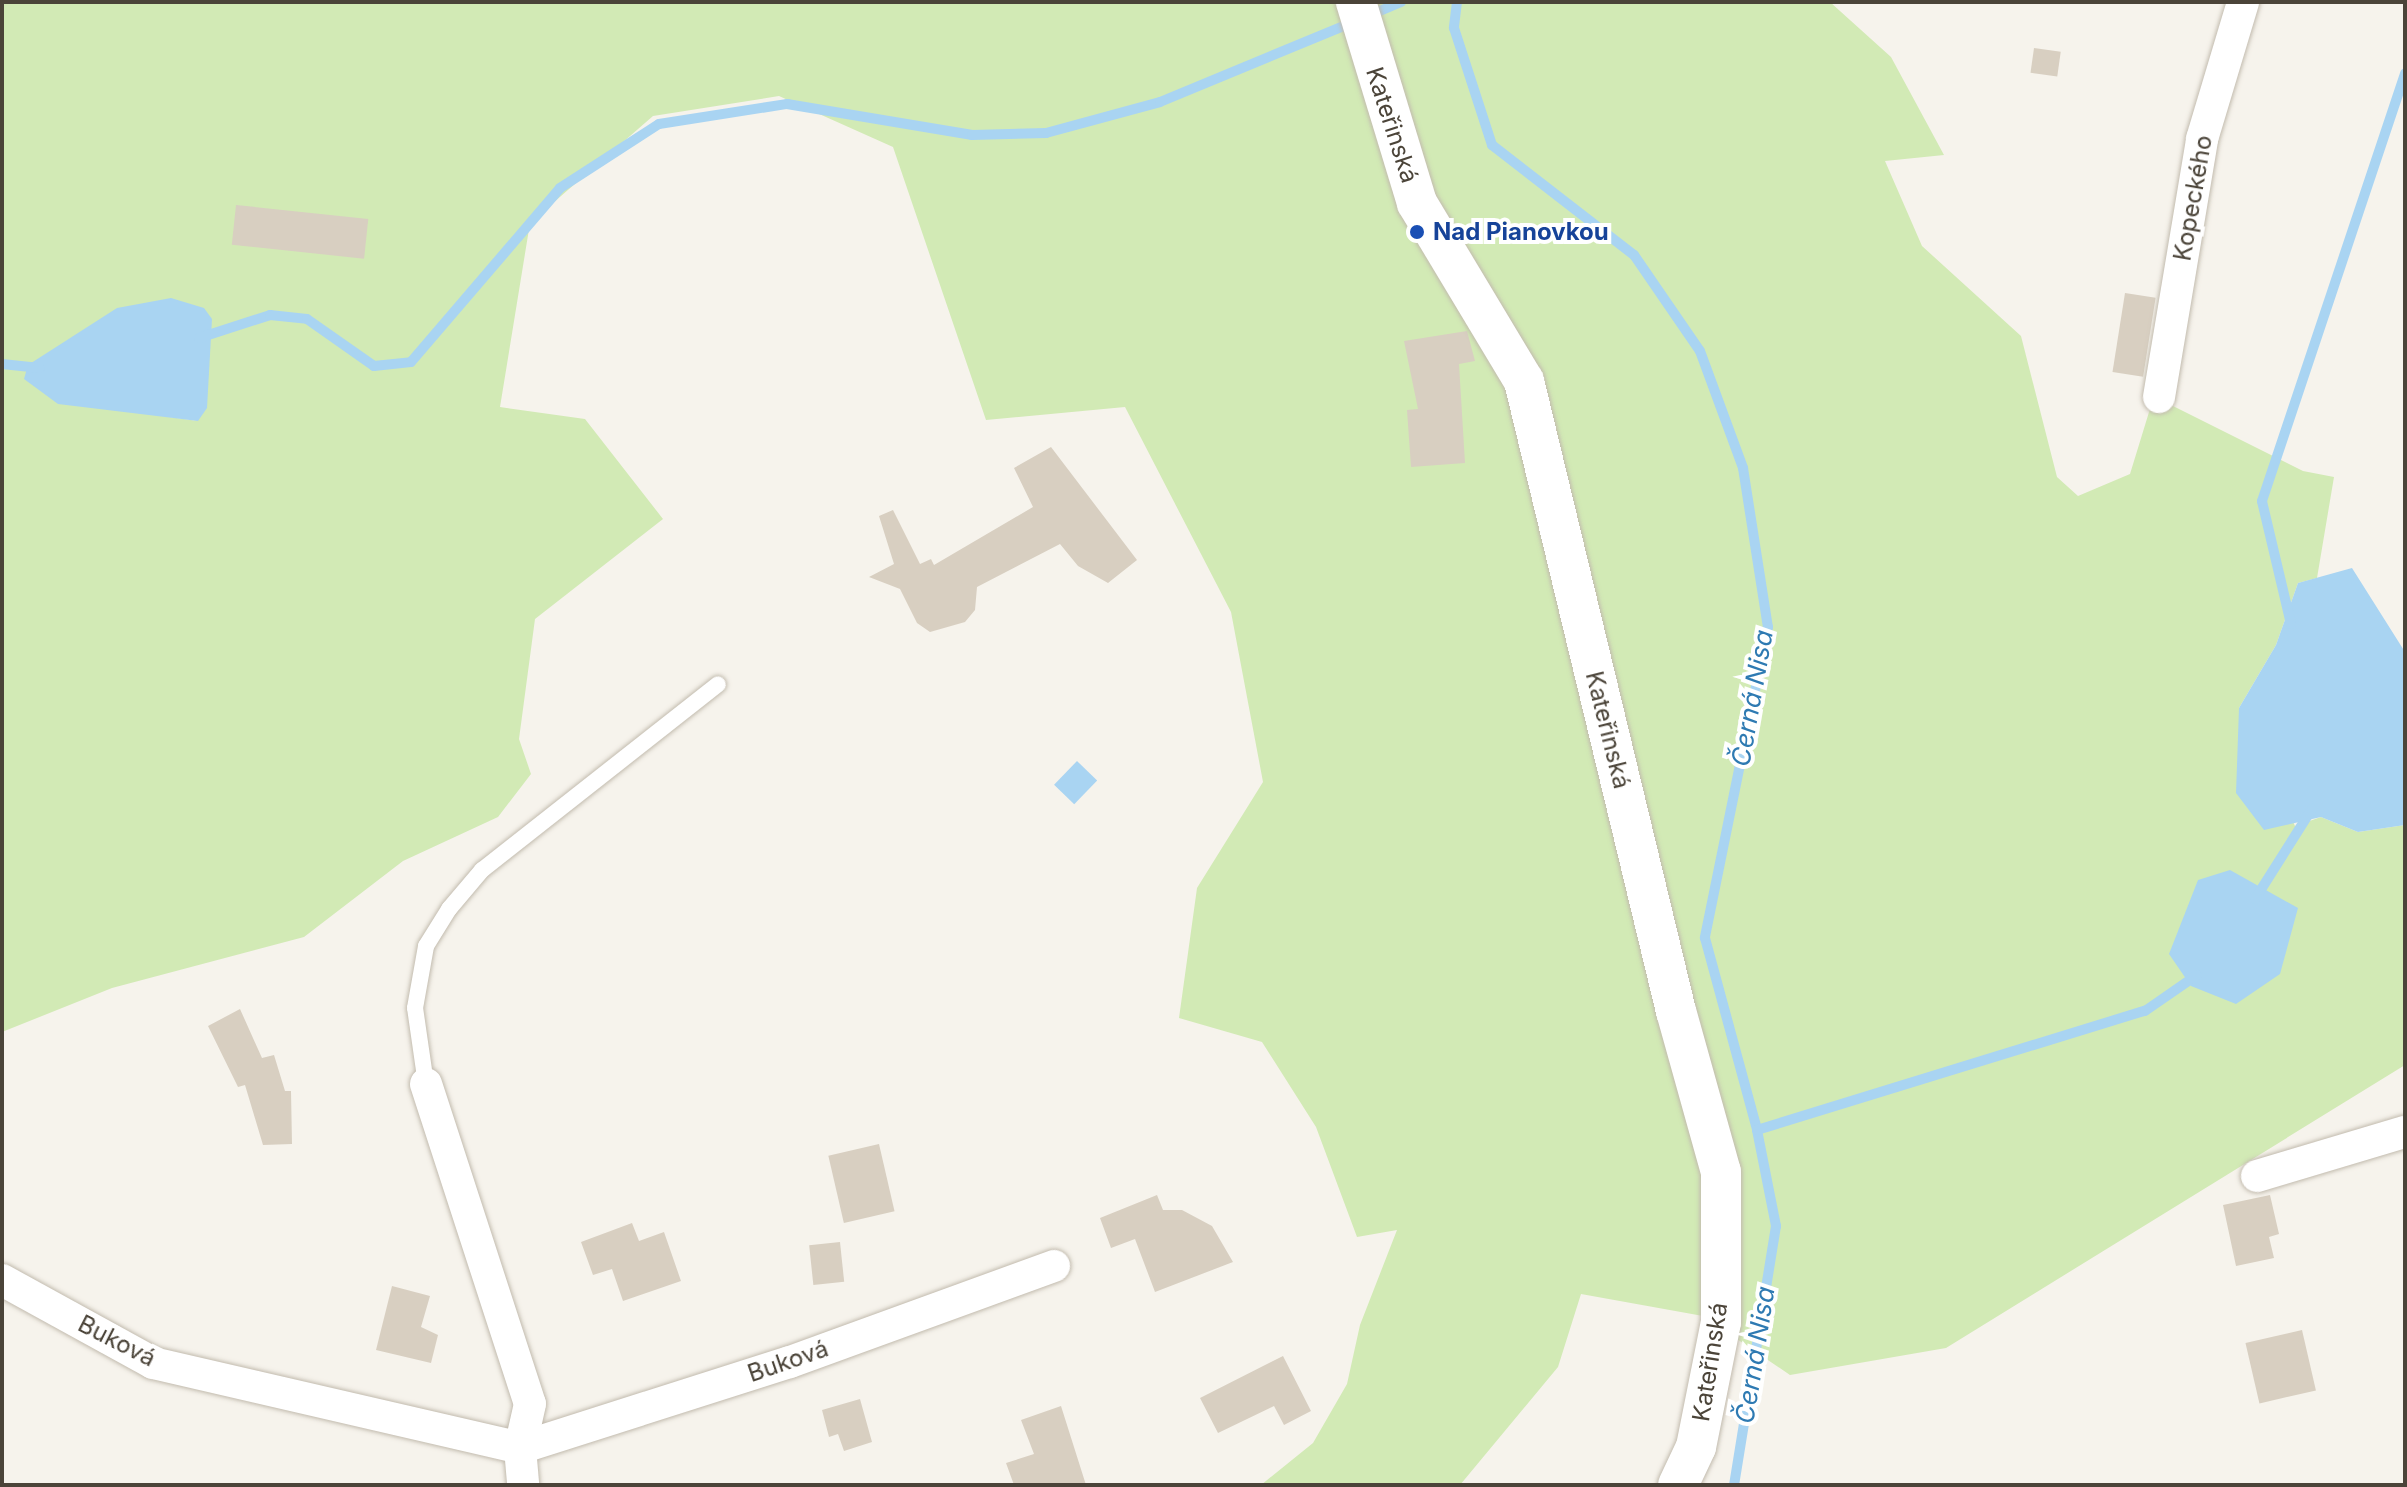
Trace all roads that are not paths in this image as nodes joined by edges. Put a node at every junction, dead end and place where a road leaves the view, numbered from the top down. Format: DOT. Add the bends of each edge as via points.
graph roads {
  1 [pos="1356,2"];
  2 [pos="2243,2"];
  3 [pos="2159,397"];
  4 [pos="718,684"];
  5 [pos="426,1084"];
  6 [pos="2405,1132"];
  7 [pos="2257,1176"];
  8 [pos="1054,1266"];
  9 [pos="2,1280"];
  10 [pos="520,1448"];
  11 [pos="523,1485"];
  12 [pos="1678,1485"];
  1 -- 12 [label="street, Kateřinská" via="1417,203 1524,381 1676,1011 1721,1172 1721,1322 1696,1447"];
  2 -- 3 [label="street, Kopeckého" via="2202,139"];
  4 -- 5 [label="lane" via="482,870 449,909 426,946 415,1008"];
  5 -- 10 [label="street" via="517,1350 530,1404"];
  6 -- 7 [label="street"];
  8 -- 10 [label="street, Buková" via="790,1362"];
  9 -- 10 [label="street, Buková" via="153,1363"];
  10 -- 11 [label="street"];
}
